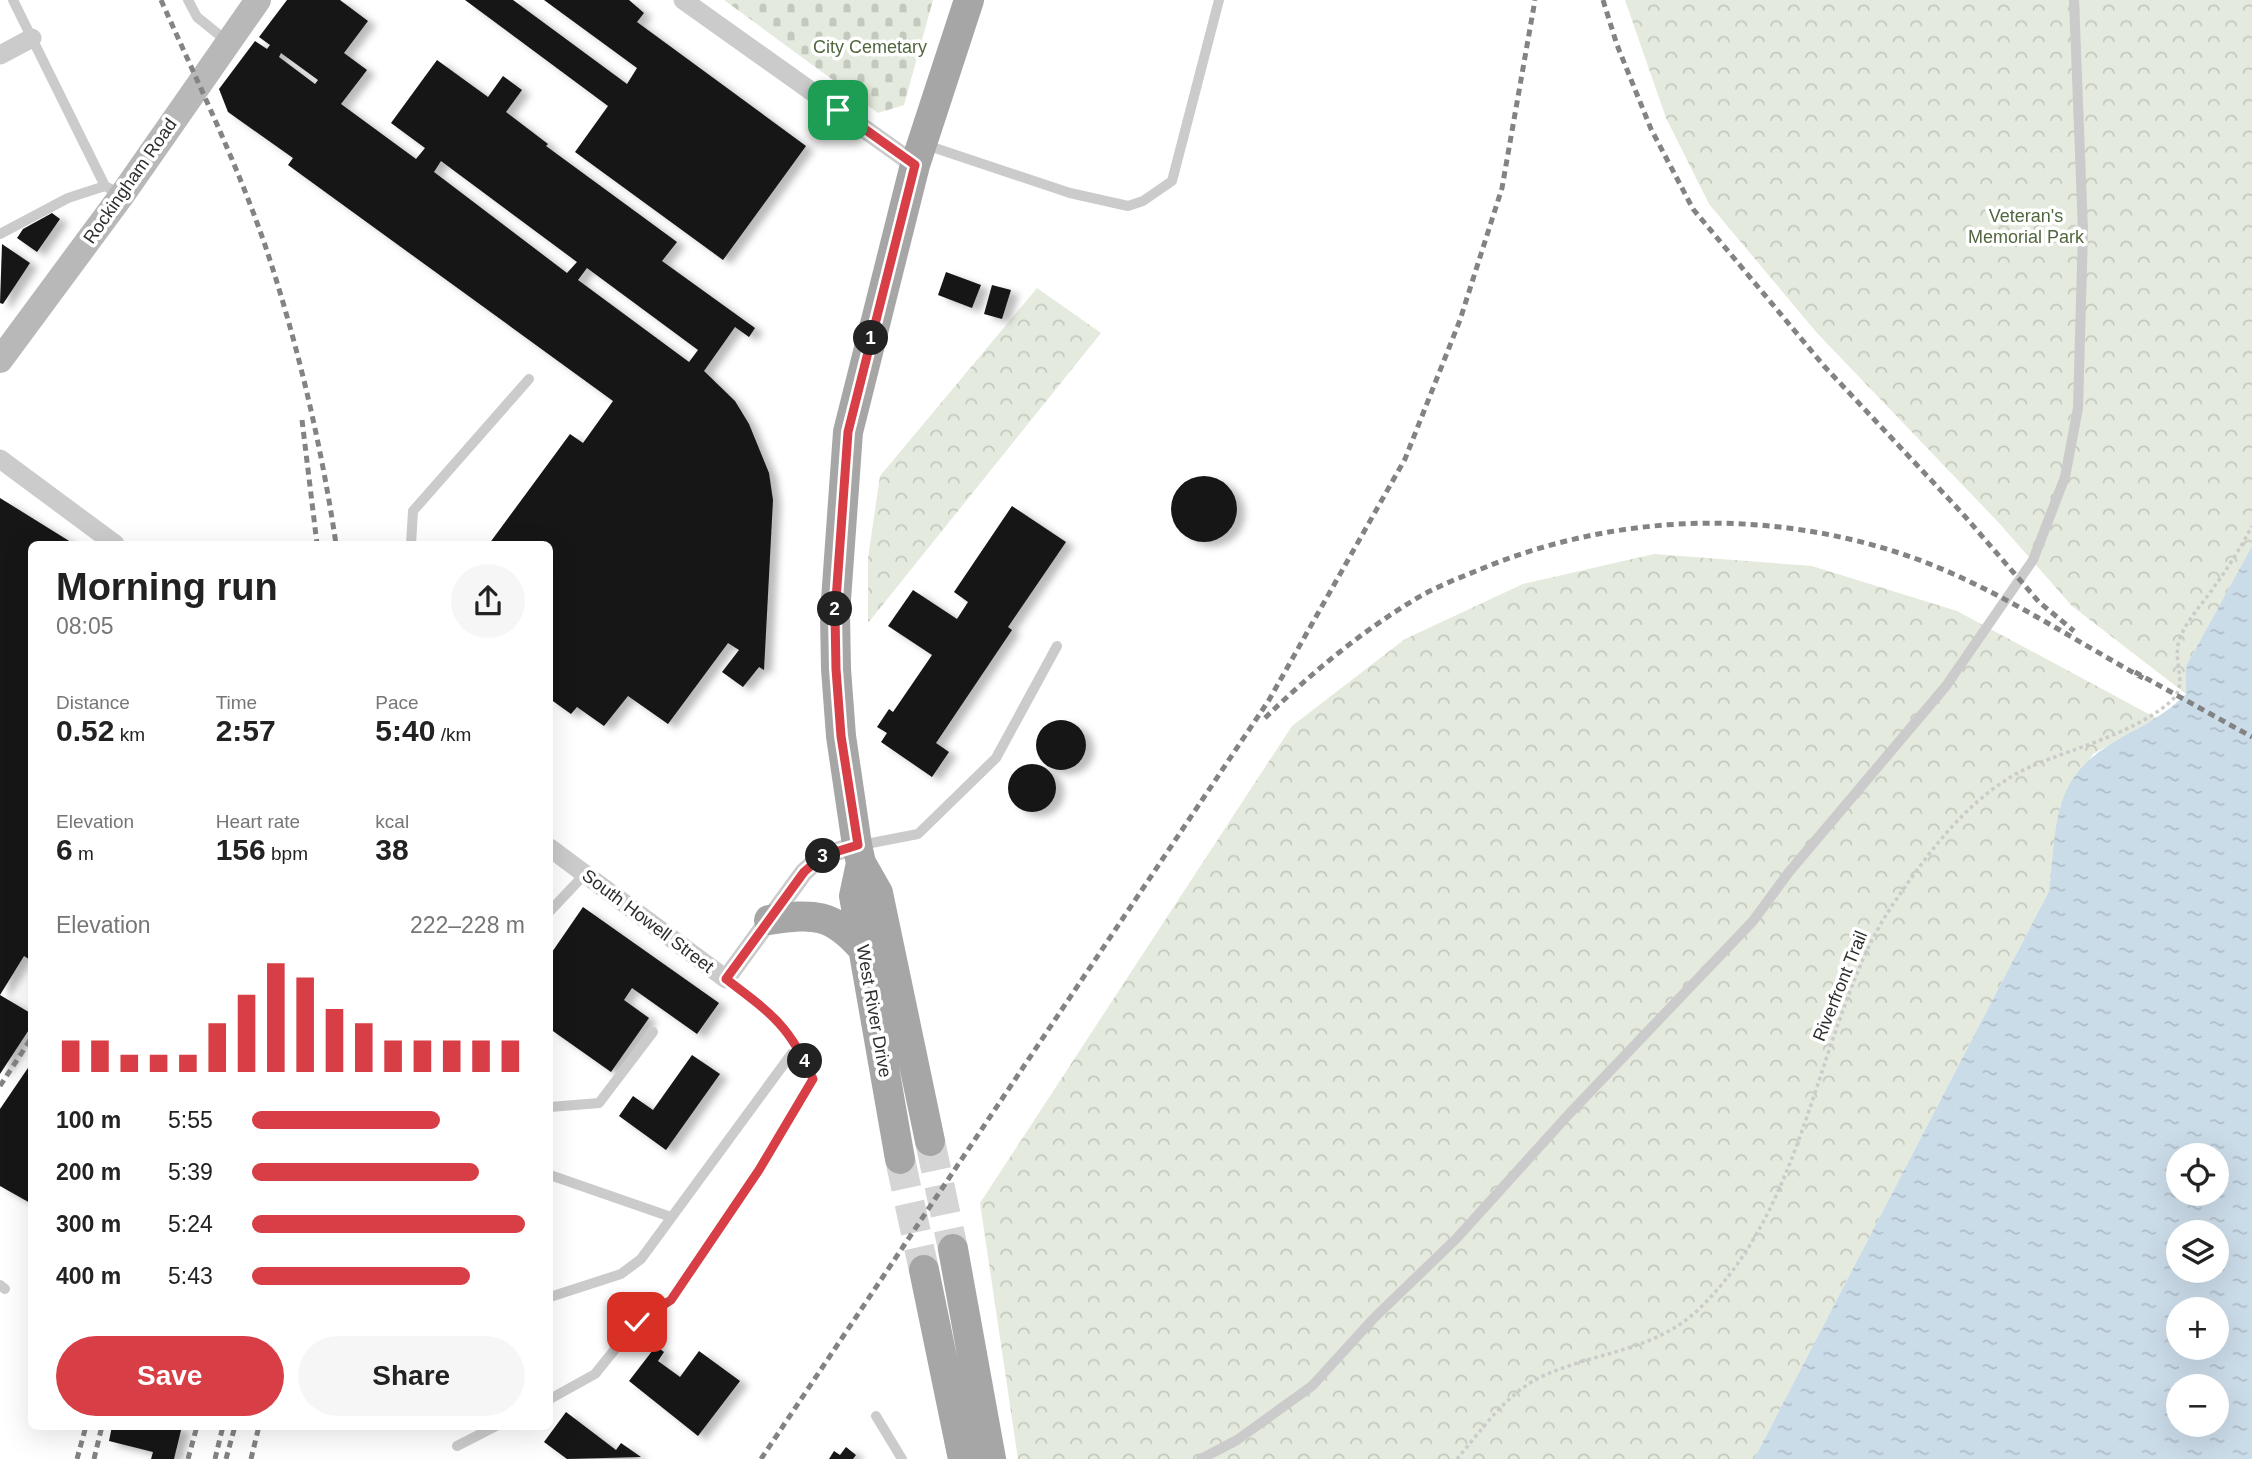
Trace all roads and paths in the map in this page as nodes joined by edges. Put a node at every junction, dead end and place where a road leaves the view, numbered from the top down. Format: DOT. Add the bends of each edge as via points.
graph roads {
  1 [pos="13,0"];
  2 [pos="188,0"];
  3 [pos="258,0"];
  4 [pos="683,0"];
  5 [pos="969,0"];
  6 [pos="1219,0"];
  7 [pos="2074,0"];
  8 [pos="32,38"];
  9 [pos="228,42"];
  10 [pos="0,55"];
  11 [pos="919,154"];
  12 [pos="114,191"];
  13 [pos="0,234"];
  14 [pos="0,360"];
  15 [pos="529,379"];
  16 [pos="0,459"];
  17 [pos="2252,526"];
  18 [pos="111,541"];
  19 [pos="411,541"];
  20 [pos="1057,646"];
  21 [pos="553,850"];
  22 [pos="860,854"];
  23 [pos="584,874"];
  24 [pos="553,908"];
  25 [pos="769,920"];
  26 [pos="863,949"];
  27 [pos="726,979"];
  28 [pos="653,1032"];
  29 [pos="799,1045"];
  30 [pos="553,1107"];
  31 [pos="930,1140"];
  32 [pos="900,1159"];
  33 [pos="553,1176"];
  34 [pos="671,1217"];
  35 [pos="953,1249"];
  36 [pos="924,1270"];
  37 [pos="553,1296"];
  38 [pos="553,1397"];
  39 [pos="876,1416"];
  40 [pos="488,1430"];
  41 [pos="457,1446"];
  42 [pos="902,1459"];
  43 [pos="963,1459"];
  44 [pos="991,1459"];
  45 [pos="1201,1459"];
  46 [pos="1457,1459"];
  1 -- 8 [label="lane"];
  2 -- 9 [label="lane" via="197,17"];
  3 -- 9 [label="street, Rockingham Road"];
  4 -- 11 [label="street"];
  5 -- 11 [label="main road, West River Drive"];
  6 -- 11 [label="lane" via="1172,181 1143,201 1128,206"];
  7 -- 45 [label="lane" via="2083,231 2078,408 2065,477 2033,560 1946,686 1753,921 1312,1386 1237,1440"];
  8 -- 10 [label="street"];
  8 -- 12 [label="lane"];
  9 -- 12 [label="street, Rockingham Road"];
  11 -- 22 [label="main road, West River Drive" via="848,432 835,655 841,736"];
  12 -- 13 [label="lane" via="68,198"];
  12 -- 14 [label="street, Rockingham Road"];
  15 -- 19 [label="lane" via="413,511"];
  16 -- 18 [label="street"];
  17 -- 46 [label="path, Riverfront Trail" via="2214,588 2189,618 2178,643 2182,678 2169,704 2113,735 1999,783 1975,802 1895,901 1870,941 1853,981 1768,1219 1735,1271 1671,1333 1639,1347 1565,1366 1532,1382 1503,1405"];
  20 -- 22 [label="lane" via="996,758 918,834"];
  21 -- 23 [label="street, South Howell Street"];
  22 -- 25 [label="street, South Howell Street" via="822,856 804,872"];
  22 -- 26 [label="main road, West River Drive" via="854,896"];
  22 -- 31 [label="main road, West River Drive" via="878,893"];
  23 -- 24 [label="lane"];
  23 -- 27 [label="street, South Howell Street"];
  25 -- 26 [label="main road" via="806,914 824,918 846,929"];
  25 -- 27 [label="street, South Howell Street"];
  26 -- 32 [label="main road, West River Drive"];
  27 -- 29 [label="lane" via="772,1014"];
  28 -- 30 [label="lane" via="599,1103"];
  29 -- 34 [label="lane"];
  29 -- 38 [label="lane" via="813,1079 759,1170 671,1300 637,1322 595,1374"];
  33 -- 34 [label="lane"];
  34 -- 37 [label="lane" via="641,1259 621,1274"];
  35 -- 44 [label="main road"];
  36 -- 43 [label="main road"];
  39 -- 42 [label="lane"];
  40 -- 41 [label="lane"];
}
